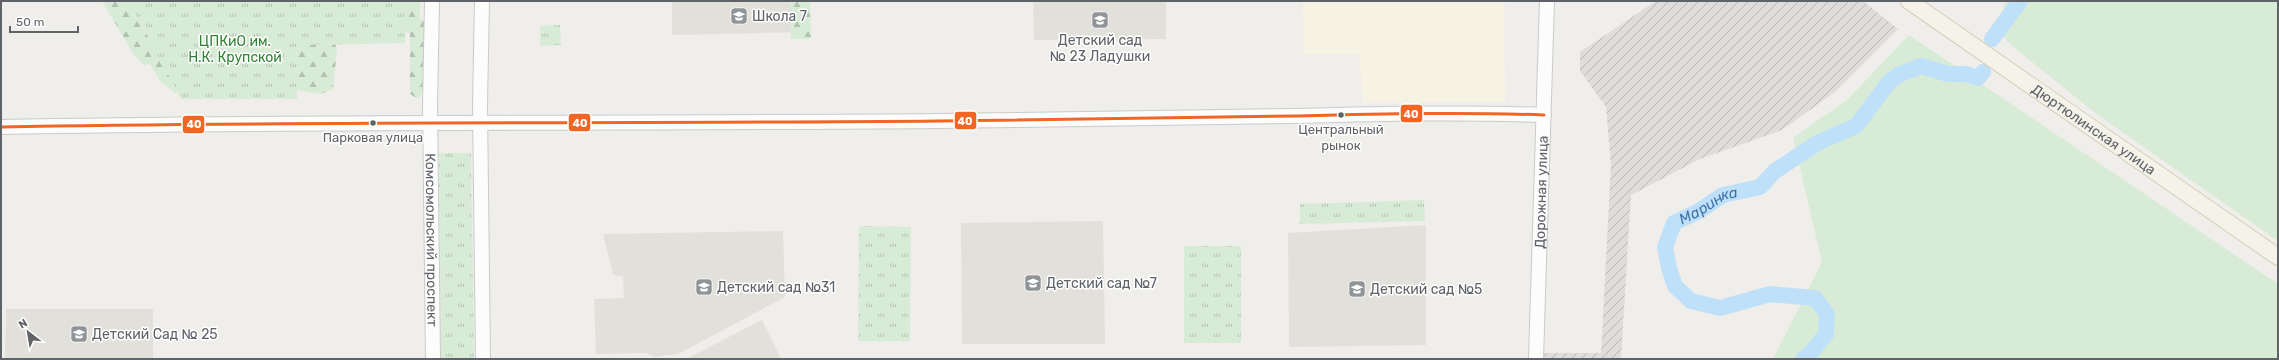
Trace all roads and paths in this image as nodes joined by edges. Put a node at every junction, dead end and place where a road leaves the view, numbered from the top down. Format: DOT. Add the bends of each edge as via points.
graph roads {
  1 [pos="432,1"];
  2 [pos="482,1"];
  3 [pos="1547,1"];
  4 [pos="1909,1"];
  5 [pos="1544,115"];
  6 [pos="430,124"];
  7 [pos="480,124"];
  8 [pos="1,127"];
  9 [pos="2278,257"];
  10 [pos="433,359"];
  11 [pos="483,359"];
  12 [pos="1536,359"];
  1 -- 6 [label="main road, Комсомольский проспект"];
  2 -- 7 [label="main road"];
  3 -- 5 [label="main road, Дорожная улица"];
  4 -- 9 [label="main road, Дюртюлинская улица"];
  5 -- 7 [label="main road" via="1453,113 959,121"];
  5 -- 12 [label="main road, Дорожная улица"];
  6 -- 7 [label="main road"];
  6 -- 8 [label="main road" via="120,124"];
  6 -- 10 [label="main road, Комсомольский проспект"];
  7 -- 11 [label="main road"];
}
